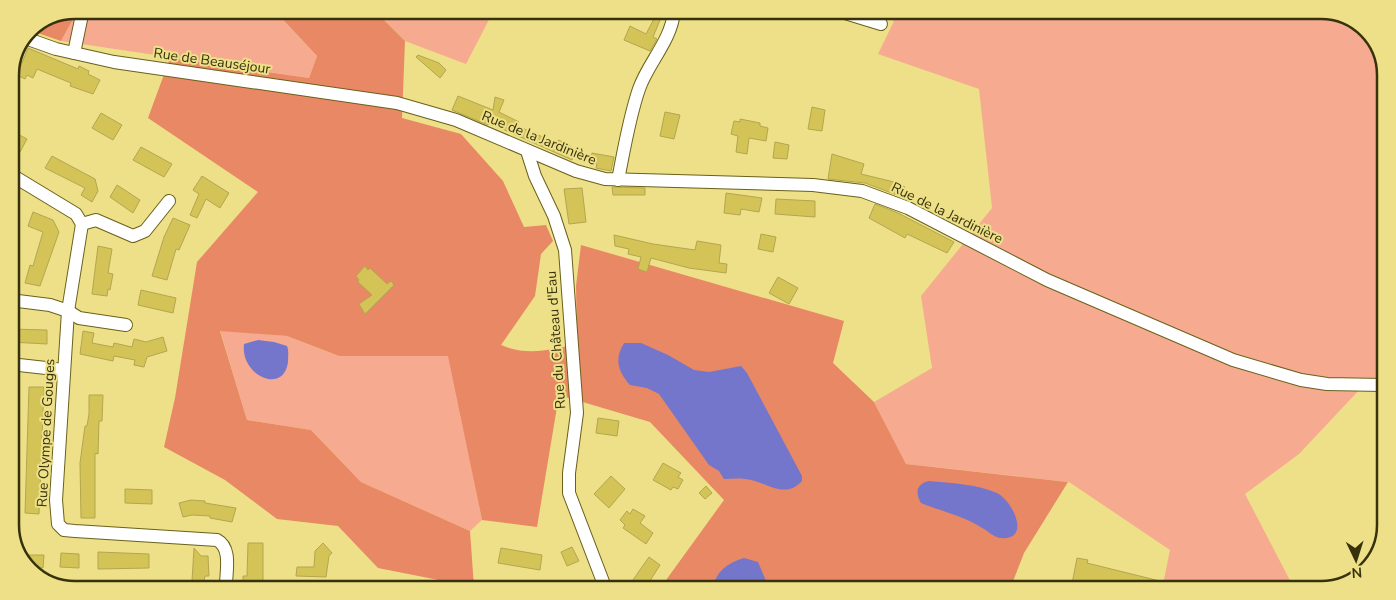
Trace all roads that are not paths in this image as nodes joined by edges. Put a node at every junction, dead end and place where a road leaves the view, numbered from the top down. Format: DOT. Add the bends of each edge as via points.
graph roads {
  1 [pos="81,19"];
  2 [pos="673,19"];
  3 [pos="865,19"];
  4 [pos="881,24"];
  5 [pos="31,40"];
  6 [pos="74,53"];
  7 [pos="397,103"];
  8 [pos="527,151"];
  9 [pos="19,179"];
  10 [pos="618,180"];
  11 [pos="169,201"];
  12 [pos="82,224"];
  13 [pos="19,301"];
  14 [pos="68,311"];
  15 [pos="126,325"];
  16 [pos="19,365"];
  17 [pos="64,370"];
  18 [pos="1377,385"];
  19 [pos="226,581"];
  20 [pos="603,581"];
  1 -- 6 [label="street"];
  2 -- 10 [label="street" via="666,40 639,88"];
  3 -- 4 [label="street"];
  5 -- 6 [label="street, Rue de Beauséjour"];
  6 -- 7 [label="street, Rue de Beauséjour" via="139,66"];
  7 -- 8 [label="street, Rue de la Jardinière" via="456,120"];
  8 -- 10 [label="street, Rue de la Jardinière" via="576,171"];
  8 -- 20 [label="street, Rue du Château d'Eau" via="554,216 564,250 577,413 568,494"];
  9 -- 12 [label="street" via="76,214"];
  10 -- 18 [label="street, Rue de la Jardinière" via="813,185 862,191 908,208 1046,280 1233,360 1301,380"];
  11 -- 12 [label="street" via="144,231 133,236 96,220"];
  12 -- 14 [label="street, Rue Olympe de Gouges"];
  13 -- 14 [label="street"];
  14 -- 15 [label="street" via="79,318"];
  14 -- 17 [label="street, Rue Olympe de Gouges"];
  16 -- 17 [label="street"];
  17 -- 19 [label="street, Rue Olympe de Gouges" via="56,500 58,524 70,531 217,540 226,551"];
}
